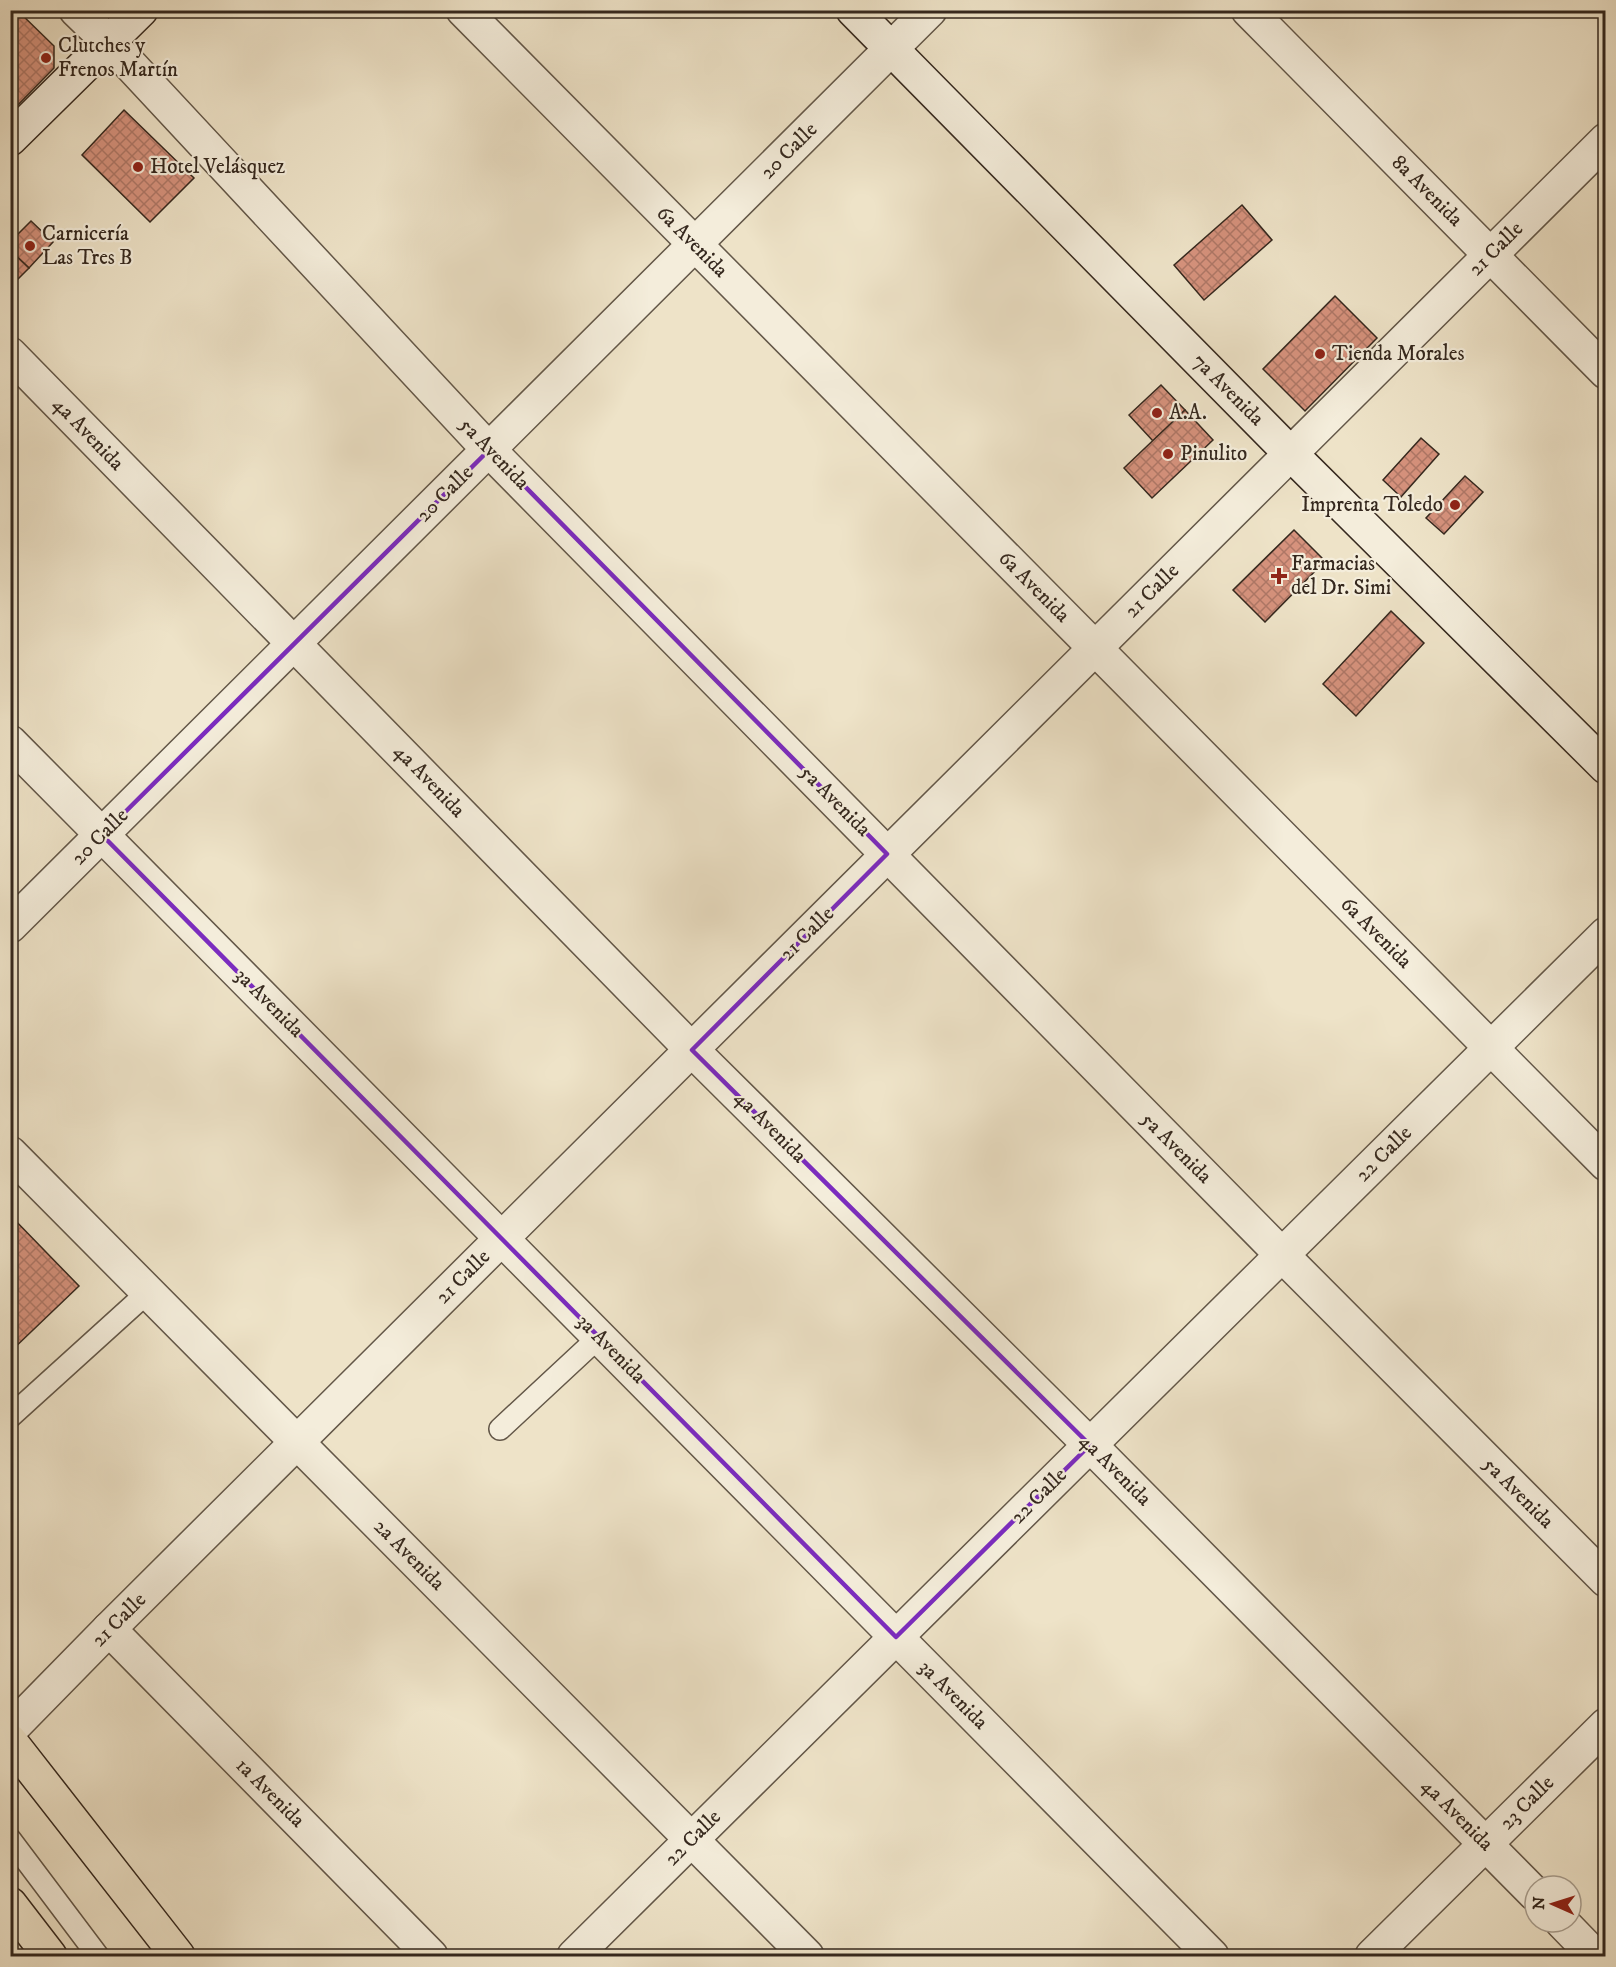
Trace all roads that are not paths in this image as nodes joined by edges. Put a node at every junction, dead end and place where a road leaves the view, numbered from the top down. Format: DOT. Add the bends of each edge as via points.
graph roads {
  1 [pos="76,10"];
  2 [pos="141,10"];
  3 [pos="463,10"];
  4 [pos="853,10"];
  5 [pos="930,10"];
  6 [pos="1248,10"];
  7 [pos="109,42"];
  8 [pos="891,50"];
  9 [pos="10,139"];
  10 [pos="1605,140"];
  11 [pos="695,245"];
  12 [pos="1490,255"];
  13 [pos="10,354"];
  14 [pos="1605,372"];
  15 [pos="489,450"];
  16 [pos="1290,453"];
  17 [pos="294,644"];
  18 [pos="1095,648"];
  19 [pos="10,742"];
  20 [pos="1605,767"];
  21 [pos="102,835"];
  22 [pos="887,854"];
  23 [pos="10,926"];
  24 [pos="1605,934"];
  25 [pos="1491,1048"];
  26 [pos="692,1050"];
  27 [pos="10,1153"];
  28 [pos="1605,1164"];
  29 [pos="502,1238"];
  30 [pos="1281,1255"];
  31 [pos="148,1292"];
  32 [pos="599,1337"];
  33 [pos="10,1418"];
  34 [pos="500,1429"];
  35 [pos="297,1442"];
  36 [pos="1090,1445"];
  37 [pos="1605,1580"];
  38 [pos="109,1629"];
  39 [pos="896,1637"];
  40 [pos="1605,1725"];
  41 [pos="10,1730"];
  42 [pos="10,1741"];
  43 [pos="10,1839"];
  44 [pos="692,1840"];
  45 [pos="1486,1844"];
  46 [pos="1523,1882"];
  47 [pos="10,1904"];
  48 [pos="1574,1934"];
  49 [pos="50,1956"];
  50 [pos="98,1956"];
  51 [pos="178,1956"];
  52 [pos="431,1956"];
  53 [pos="574,1956"];
  54 [pos="807,1956"];
  55 [pos="1212,1956"];
  56 [pos="1372,1956"];
  57 [pos="1595,1956"];
  1 -- 7 [label="street, 5a Avenida"];
  2 -- 7 [label="street"];
  3 -- 11 [label="street, 6a Avenida"];
  4 -- 8 [label="street, 7a Avenida"];
  5 -- 8 [label="street, 20 Calle"];
  6 -- 12 [label="street, 8a Avenida"];
  7 -- 9 [label="street"];
  7 -- 15 [label="street, 5a Avenida"];
  8 -- 11 [label="street, 20 Calle"];
  8 -- 16 [label="street, 7a Avenida"];
  10 -- 12 [label="street, 21 Calle"];
  11 -- 15 [label="street, 20 Calle"];
  11 -- 18 [label="street, 6a Avenida"];
  12 -- 14 [label="street, 8a Avenida"];
  12 -- 16 [label="street, 21 Calle"];
  13 -- 17 [label="street, 4a Avenida"];
  15 -- 17 [label="street, 20 Calle"];
  15 -- 22 [label="street, 5a Avenida"];
  16 -- 18 [label="street, 21 Calle"];
  16 -- 20 [label="street, 7a Avenida"];
  17 -- 21 [label="street, 20 Calle"];
  17 -- 26 [label="street, 4a Avenida"];
  18 -- 22 [label="street, 21 Calle"];
  18 -- 25 [label="street, 6a Avenida"];
  19 -- 21 [label="street, 3a Avenida"];
  21 -- 23 [label="street, 20 Calle"];
  21 -- 29 [label="street, 3a Avenida"];
  22 -- 26 [label="street, 21 Calle"];
  22 -- 30 [label="street, 5a Avenida"];
  24 -- 25 [label="street, 22 Calle"];
  25 -- 28 [label="street, 6a Avenida"];
  25 -- 30 [label="street, 22 Calle"];
  26 -- 29 [label="street, 21 Calle"];
  26 -- 36 [label="street, 4a Avenida"];
  27 -- 31 [label="street, 2a Avenida"];
  29 -- 32 [label="street, 3a Avenida"];
  29 -- 35 [label="street, 21 Calle"];
  30 -- 36 [label="street, 22 Calle"];
  30 -- 37 [label="street, 5a Avenida"];
  31 -- 33 [label="lane"];
  31 -- 35 [label="street, 2a Avenida"];
  32 -- 34 [label="lane"];
  32 -- 39 [label="street, 3a Avenida"];
  35 -- 38 [label="street, 21 Calle"];
  35 -- 44 [label="street, 2a Avenida"];
  36 -- 39 [label="street, 22 Calle"];
  36 -- 45 [label="street, 4a Avenida"];
  38 -- 41 [label="street, 21 Calle"];
  38 -- 52 [label="street, 1a Avenida"];
  39 -- 44 [label="street, 22 Calle"];
  39 -- 55 [label="street, 3a Avenida"];
  40 -- 45 [label="street, 23 Calle"];
  42 -- 51 [label="highway"];
  43 -- 50 [label="lane"];
  44 -- 53 [label="street, 22 Calle"];
  44 -- 54 [label="street, 2a Avenida"];
  45 -- 46 [label="street, 4a Avenida"];
  45 -- 56 [label="street, 23 Calle"];
  47 -- 49 [label="highway"];
  48 -- 57 [label="street"];
}
